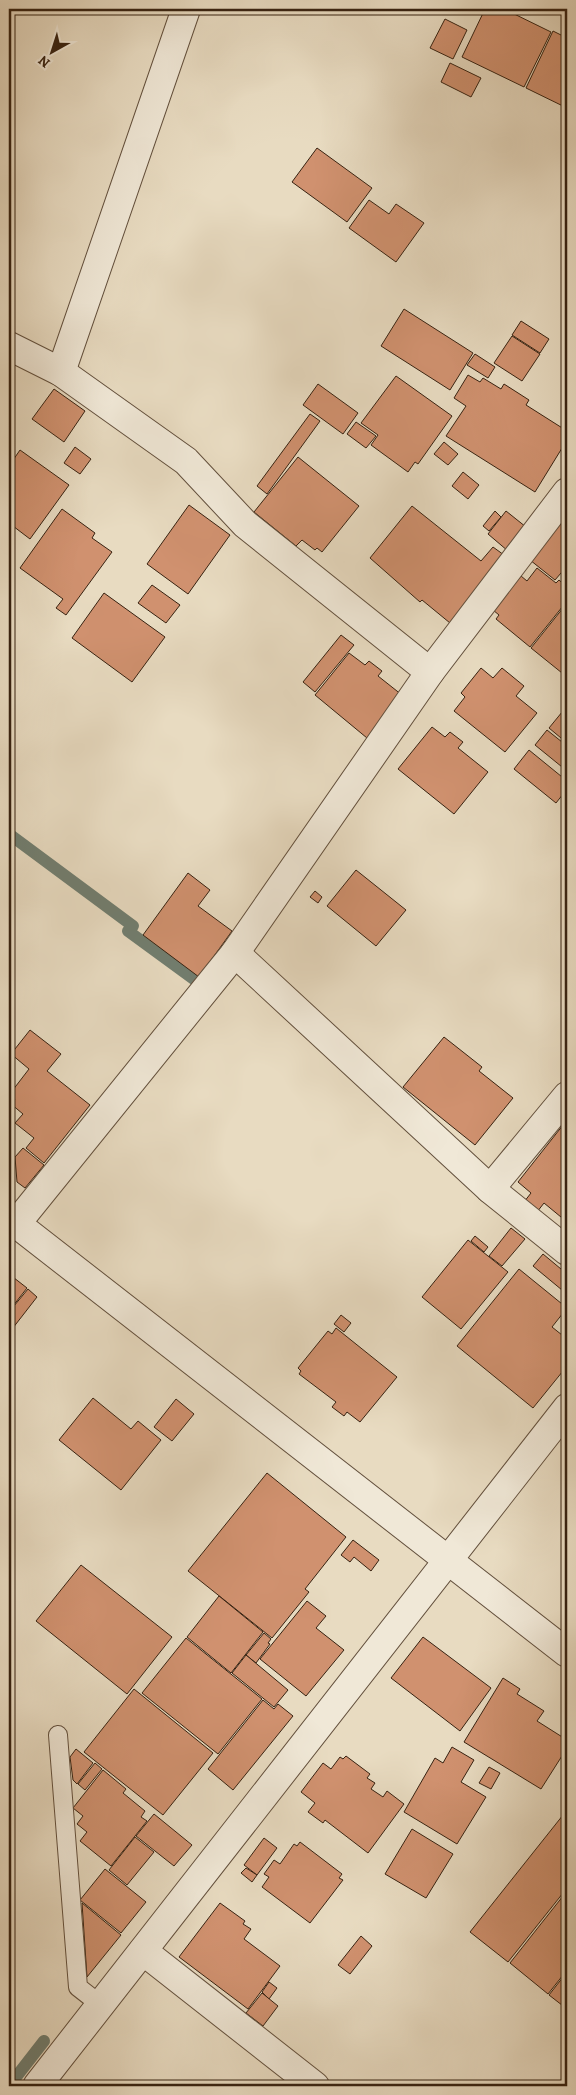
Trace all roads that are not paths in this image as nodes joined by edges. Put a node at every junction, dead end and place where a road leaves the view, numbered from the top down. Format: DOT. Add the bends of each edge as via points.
graph roads {
  1 [pos="186,9"];
  2 [pos="9,346"];
  3 [pos="61,372"];
  4 [pos="567,492"];
  5 [pos="430,672"];
  6 [pos="236,953"];
  7 [pos="567,1096"];
  8 [pos="490,1189"];
  9 [pos="12,1221"];
  10 [pos="567,1251"];
  11 [pos="567,1408"];
  12 [pos="449,1561"];
  13 [pos="567,1653"];
  14 [pos="58,1735"];
  15 [pos="143,1951"];
  16 [pos="101,2005"];
  17 [pos="37,2086"];
  18 [pos="315,2086"];
  1 -- 3 [label="street"];
  2 -- 3 [label="street"];
  3 -- 5 [label="street" via="186,460 245,524"];
  4 -- 5 [label="street"];
  5 -- 6 [label="street"];
  6 -- 8 [label="street"];
  6 -- 9 [label="street"];
  7 -- 8 [label="street"];
  8 -- 10 [label="street"];
  9 -- 12 [label="street"];
  11 -- 12 [label="street"];
  12 -- 13 [label="street"];
  12 -- 15 [label="street"];
  14 -- 16 [label="lane" via="78,1987"];
  15 -- 16 [label="street"];
  15 -- 18 [label="street"];
  16 -- 17 [label="street"];
}
